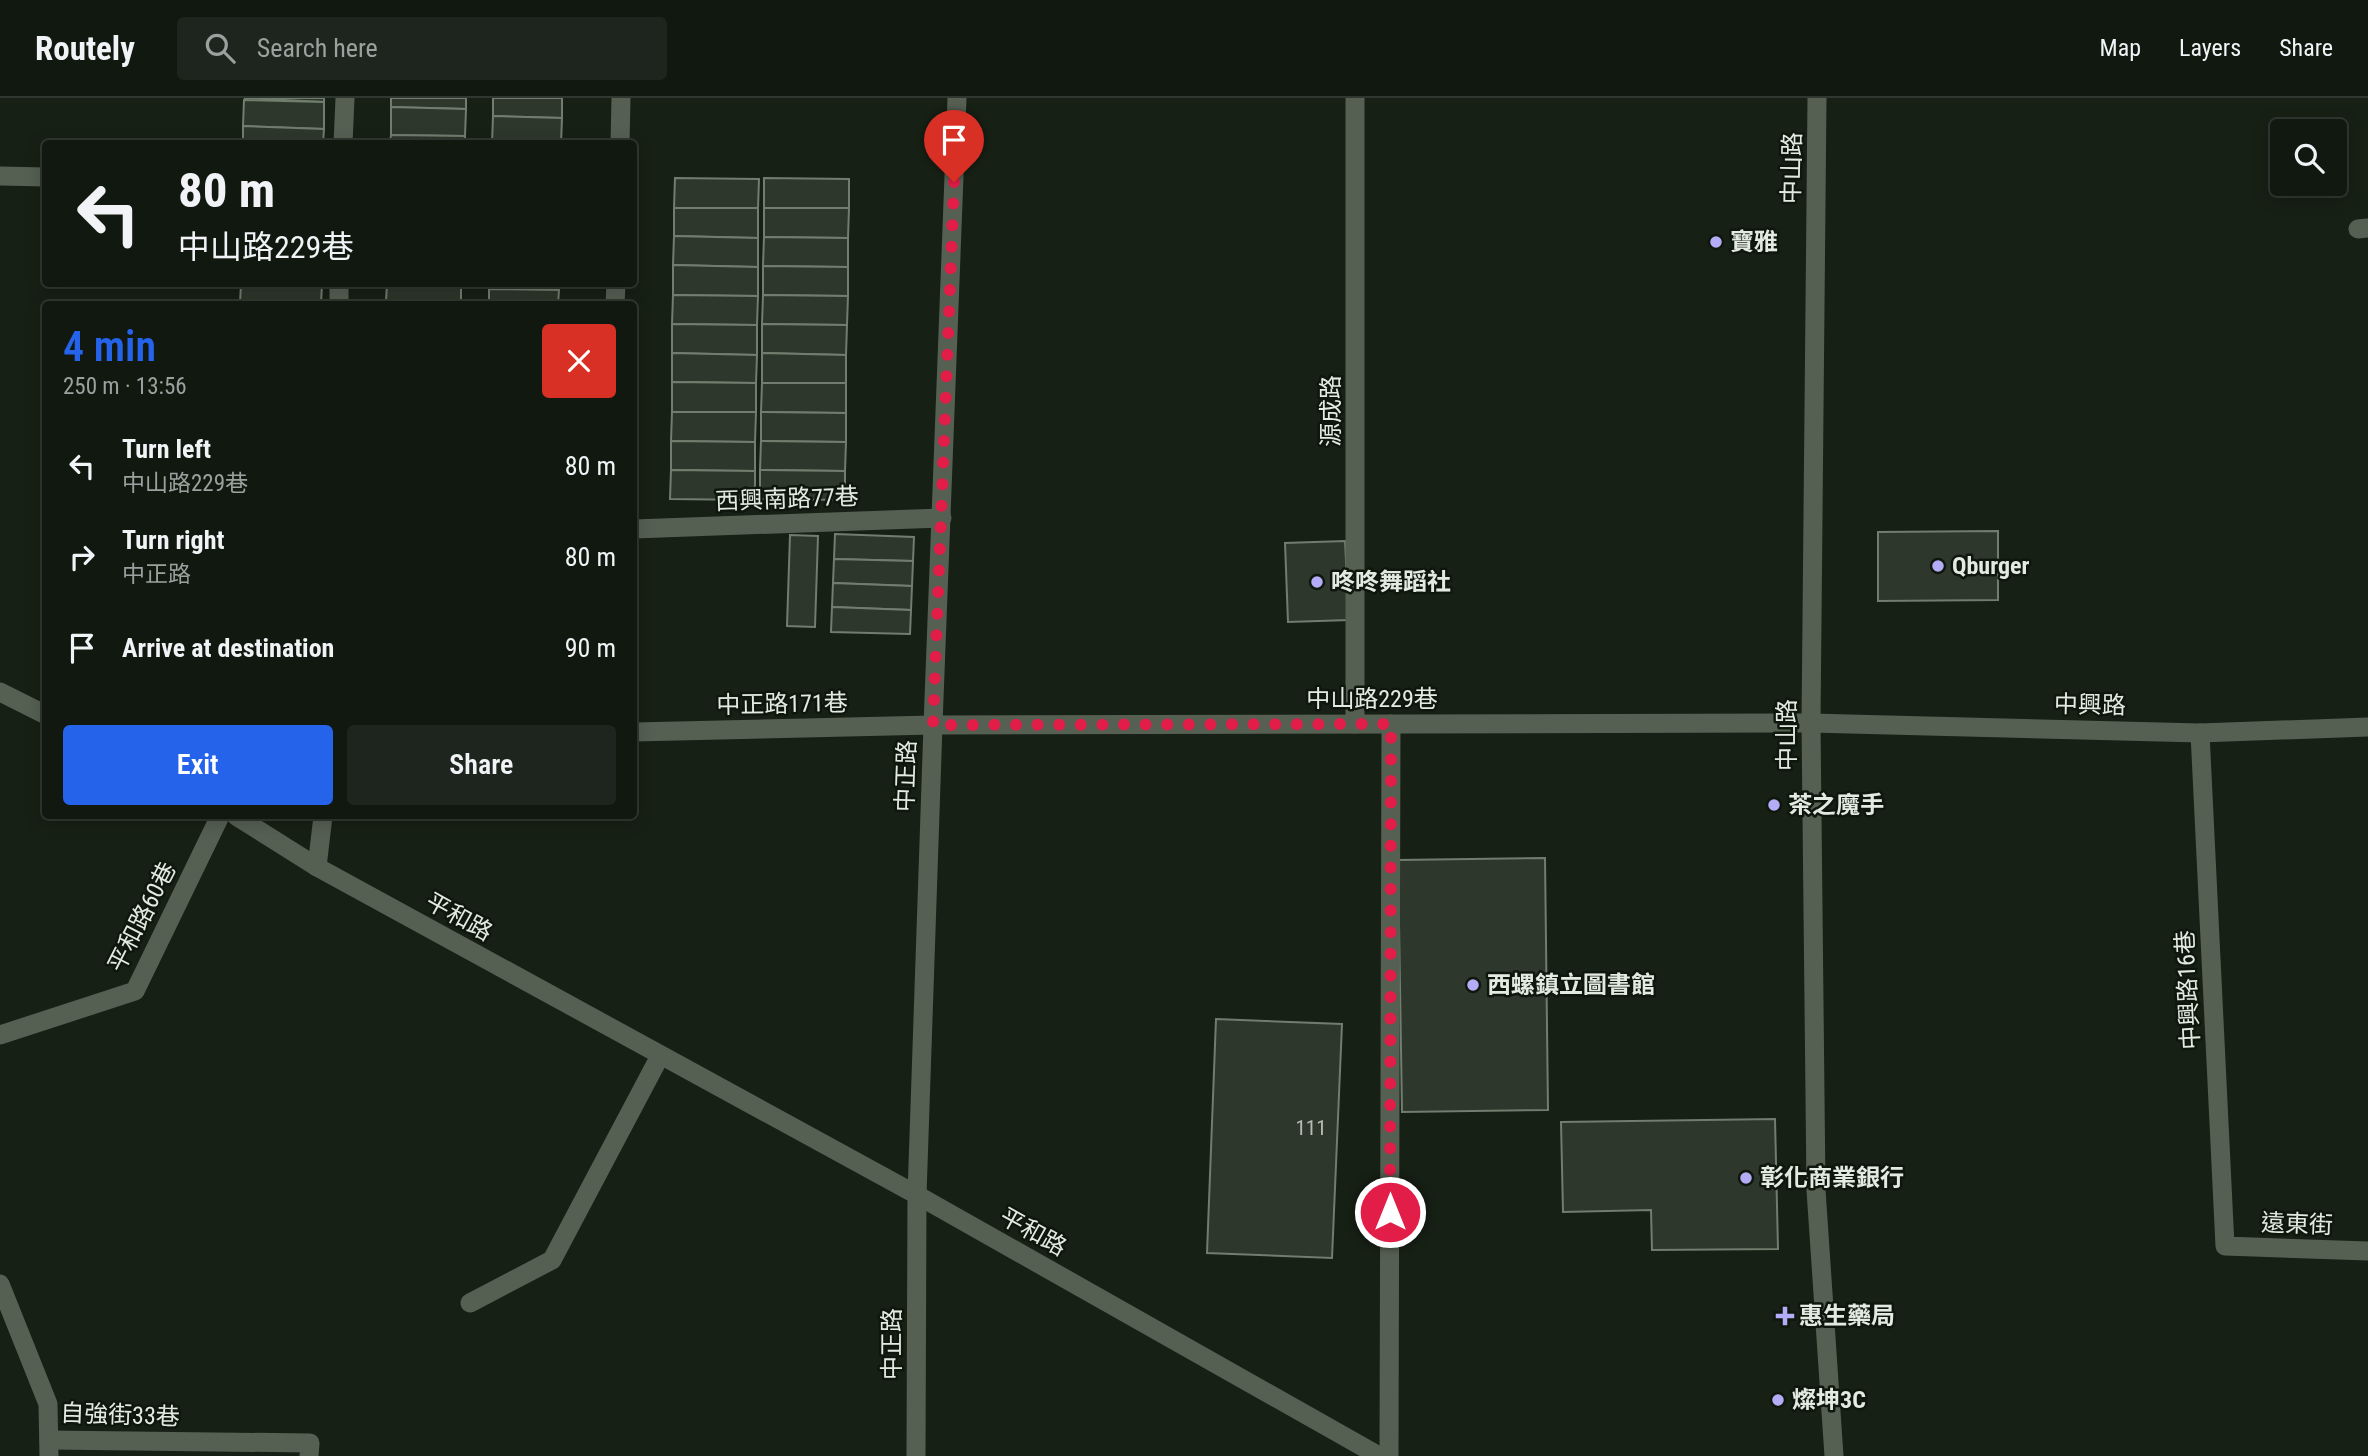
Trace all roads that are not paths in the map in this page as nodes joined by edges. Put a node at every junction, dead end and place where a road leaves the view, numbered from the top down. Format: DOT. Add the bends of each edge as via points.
graph roads {
  1 [pos="345,98"];
  2 [pos="621,98"];
  3 [pos="957,98"];
  4 [pos="1355,98"];
  5 [pos="1817,98"];
  6 [pos="343,140"];
  7 [pos="620,140"];
  8 [pos="0,176"];
  9 [pos="42,177"];
  10 [pos="942,518"];
  11 [pos="637,529"];
  12 [pos="0,692"];
  13 [pos="42,714"];
  14 [pos="1811,723"];
  15 [pos="1356,724"];
  16 [pos="1391,724"];
  17 [pos="933,725"];
  18 [pos="2368,727"];
  19 [pos="637,732"];
  20 [pos="2200,733"];
  21 [pos="219,819"];
  22 [pos="241,819"];
  23 [pos="323,819"];
  24 [pos="317,867"];
  25 [pos="0,1035"];
  26 [pos="660,1056"];
  27 [pos="917,1195"];
  28 [pos="2225,1246"];
  29 [pos="2368,1251"];
  30 [pos="0,1284"];
  31 [pos="470,1303"];
  32 [pos="49,1448"];
  33 [pos="309,1450"];
  34 [pos="916,1456"];
  35 [pos="1379,1456"];
  36 [pos="1389,1456"];
  37 [pos="1834,1456"];
  1 -- 6 [label="street"];
  2 -- 7 [label="street"];
  3 -- 10 [label="street, 中正路"];
  4 -- 15 [label="street, 源成路"];
  5 -- 14 [label="street, 中山路"];
  8 -- 9 [label="street"];
  10 -- 11 [label="street, 西興南路77巷"];
  10 -- 17 [label="street, 中正路"];
  12 -- 13 [label="street"];
  14 -- 16 [label="street, 中山路229巷"];
  14 -- 20 [label="street, 中興路"];
  14 -- 37 [label="street, 中山路" via="1816,1190"];
  15 -- 16 [label="street, 中山路229巷"];
  15 -- 17 [label="street, 中山路229巷"];
  16 -- 36 [label="street"];
  17 -- 19 [label="street, 中正路171巷"];
  17 -- 27 [label="street, 中正路"];
  18 -- 20 [label="street, 中興路"];
  20 -- 28 [label="street, 中興路16巷"];
  21 -- 25 [label="street, 平和路60巷" via="135,991"];
  22 -- 24 [label="street, 平和路"];
  23 -- 24 [label="street"];
  24 -- 26 [label="street, 平和路"];
  26 -- 27 [label="street, 平和路"];
  26 -- 31 [label="street" via="552,1260"];
  27 -- 34 [label="street, 中正路"];
  27 -- 35 [label="street, 平和路"];
  28 -- 29 [label="street, 遠東街"];
  30 -- 32 [label="street, 自強街33巷" via="48,1404"];
  32 -- 33 [label="street, 自強街33巷"];
}
